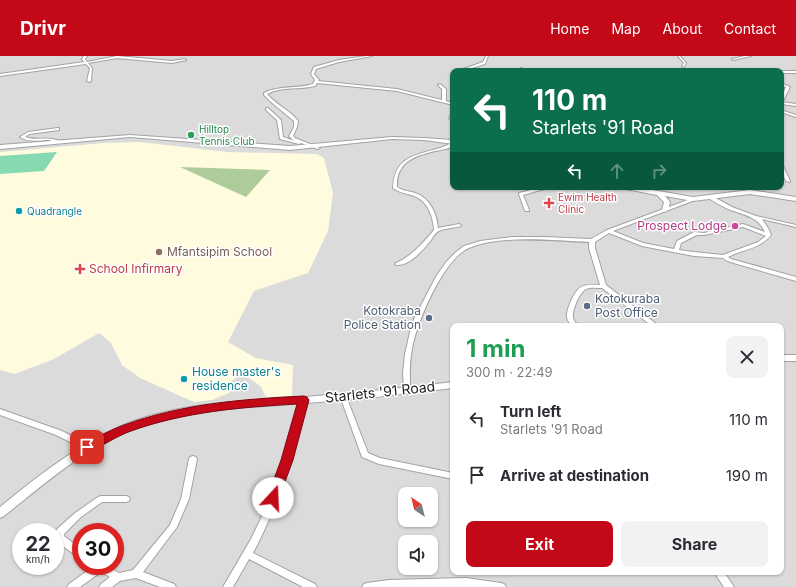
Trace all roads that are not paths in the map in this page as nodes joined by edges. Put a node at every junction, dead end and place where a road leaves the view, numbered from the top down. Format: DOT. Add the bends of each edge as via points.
graph roads {
  1 [pos="86,56"];
  2 [pos="119,56"];
  3 [pos="350,56"];
  4 [pos="371,56"];
  5 [pos="488,56"];
  6 [pos="680,56"];
  7 [pos="750,56"];
  8 [pos="355,58"];
  9 [pos="129,59"];
  10 [pos="733,59"];
  11 [pos="184,60"];
  12 [pos="135,62"];
  13 [pos="85,63"];
  14 [pos="683,66"];
  15 [pos="468,68"];
  16 [pos="9,72"];
  17 [pos="784,72"];
  18 [pos="796,72"];
  19 [pos="0,74"];
  20 [pos="89,81"];
  21 [pos="317,82"];
  22 [pos="440,85"];
  23 [pos="784,85"];
  24 [pos="784,96"];
  25 [pos="444,101"];
  26 [pos="450,103"];
  27 [pos="784,103"];
  28 [pos="796,105"];
  29 [pos="267,109"];
  30 [pos="784,112"];
  31 [pos="796,116"];
  32 [pos="58,129"];
  33 [pos="58,142"];
  34 [pos="304,143"];
  35 [pos="450,144"];
  36 [pos="450,146"];
  37 [pos="0,148"];
  38 [pos="317,148"];
  39 [pos="784,172"];
  40 [pos="788,181"];
  41 [pos="537,190"];
  42 [pos="640,190"];
  43 [pos="653,190"];
  44 [pos="658,194"];
  45 [pos="710,196"];
  46 [pos="693,199"];
  47 [pos="796,199"];
  48 [pos="527,210"];
  49 [pos="664,210"];
  50 [pos="755,217"];
  51 [pos="459,225"];
  52 [pos="796,226"];
  53 [pos="436,230"];
  54 [pos="609,231"];
  55 [pos="769,235"];
  56 [pos="592,241"];
  57 [pos="676,250"];
  58 [pos="724,257"];
  59 [pos="398,264"];
  60 [pos="796,279"];
  61 [pos="603,286"];
  62 [pos="574,323"];
  63 [pos="652,323"];
  64 [pos="784,358"];
  65 [pos="796,358"];
  66 [pos="450,385"];
  67 [pos="407,391"];
  68 [pos="343,396"];
  69 [pos="304,400"];
  70 [pos="0,412"];
  71 [pos="87,447"];
  72 [pos="194,459"];
  73 [pos="450,475"];
  74 [pos="126,499"];
  75 [pos="0,513"];
  76 [pos="72,547"];
  77 [pos="247,554"];
  78 [pos="136,574"];
  79 [pos="88,575"];
  80 [pos="115,575"];
  81 [pos="721,575"];
  82 [pos="118,577"];
  83 [pos="72,587"];
  84 [pos="104,587"];
  85 [pos="171,587"];
  86 [pos="228,587"];
  87 [pos="312,587"];
  88 [pos="368,587"];
  89 [pos="501,587"];
  90 [pos="729,587"];
  1 -- 13 [label="street" via="83,59"];
  2 -- 9 [label="street"];
  2 -- 13 [label="street"];
  3 -- 8 [label="street"];
  4 -- 8 [label="street"];
  5 -- 15 [label="street" via="484,63"];
  6 -- 14 [label="street"];
  7 -- 10 [label="street"];
  8 -- 21 [label="street" via="315,68 312,74"];
  9 -- 11 [label="street" via="172,62"];
  9 -- 12 [label="street"];
  13 -- 19 [label="street"];
  13 -- 20 [label="street" via="91,68"];
  16 -- 19 [label="street"];
  17 -- 18 [label="street"];
  21 -- 25 [label="street" via="397,90"];
  21 -- 34 [label="street" via="309,87 271,91 265,94 276,106 295,118 296,127 291,136"];
  22 -- 25 [label="street" via="444,89"];
  23 -- 24 [label="street" via="788,87"];
  25 -- 26 [label="street"];
  27 -- 28 [label="street"];
  29 -- 34 [label="street" via="279,120 281,138"];
  30 -- 31 [label="street"];
  32 -- 33 [label="street" via="28,133 22,137 29,140"];
  33 -- 37 [label="street"];
  33 -- 38 [label="street" via="130,136 280,148"];
  34 -- 38 [label="street"];
  35 -- 38 [label="street" via="390,140"];
  36 -- 53 [label="street" via="408,159 401,164 394,179 395,188 416,195 426,203 434,217"];
  37 -- 38 [label="street" via="127,139 278,150"];
  39 -- 40 [label="street"];
  41 -- 48 [label="street" via="521,194"];
  42 -- 44 [label="street"];
  43 -- 46 [label="street"];
  44 -- 46 [label="street"];
  44 -- 49 [label="street" via="667,202"];
  45 -- 46 [label="street"];
  45 -- 47 [label="street" via="750,192"];
  45 -- 50 [label="street"];
  46 -- 49 [label="street"];
  49 -- 54 [label="street"];
  50 -- 52 [label="street"];
  50 -- 55 [label="street" via="766,227"];
  51 -- 53 [label="street"];
  53 -- 59 [label="street" via="409,259"];
  54 -- 56 [label="street"];
  54 -- 57 [label="street" via="642,244"];
  55 -- 57 [label="street" via="743,225 690,236 679,242"];
  55 -- 58 [label="street" via="766,239"];
  56 -- 61 [label="street"];
  56 -- 67 [label="street" via="510,240 480,243 458,251 428,295 412,334 408,356"];
  57 -- 58 [label="street"];
  58 -- 60 [label="street"];
  61 -- 62 [label="street" via="581,289 570,315"];
  61 -- 63 [label="street"];
  64 -- 65 [label="street"];
  66 -- 67 [label="street, Starlets '91 Road"];
  67 -- 68 [label="street, Starlets '91 Road"];
  68 -- 69 [label="street, Starlets '91 Road"];
  68 -- 73 [label="street" via="365,455 379,461"];
  69 -- 71 [label="street, Starlets '91 Road" via="219,407 175,414 127,428"];
  69 -- 77 [label="street" via="282,474 268,511"];
  70 -- 71 [label="street" via="59,433"];
  71 -- 75 [label="street, Starlets '91 Road"];
  72 -- 78 [label="street" via="185,500 173,527"];
  74 -- 76 [label="street" via="101,499 78,515 60,532 59,538"];
  77 -- 86 [label="street"];
  77 -- 87 [label="street"];
  78 -- 82 [label="street"];
  78 -- 85 [label="street"];
  79 -- 83 [label="street"];
  80 -- 82 [label="street"];
  81 -- 90 [label="street"];
  82 -- 84 [label="street"];
  88 -- 89 [label="street" via="466,582"];
}
